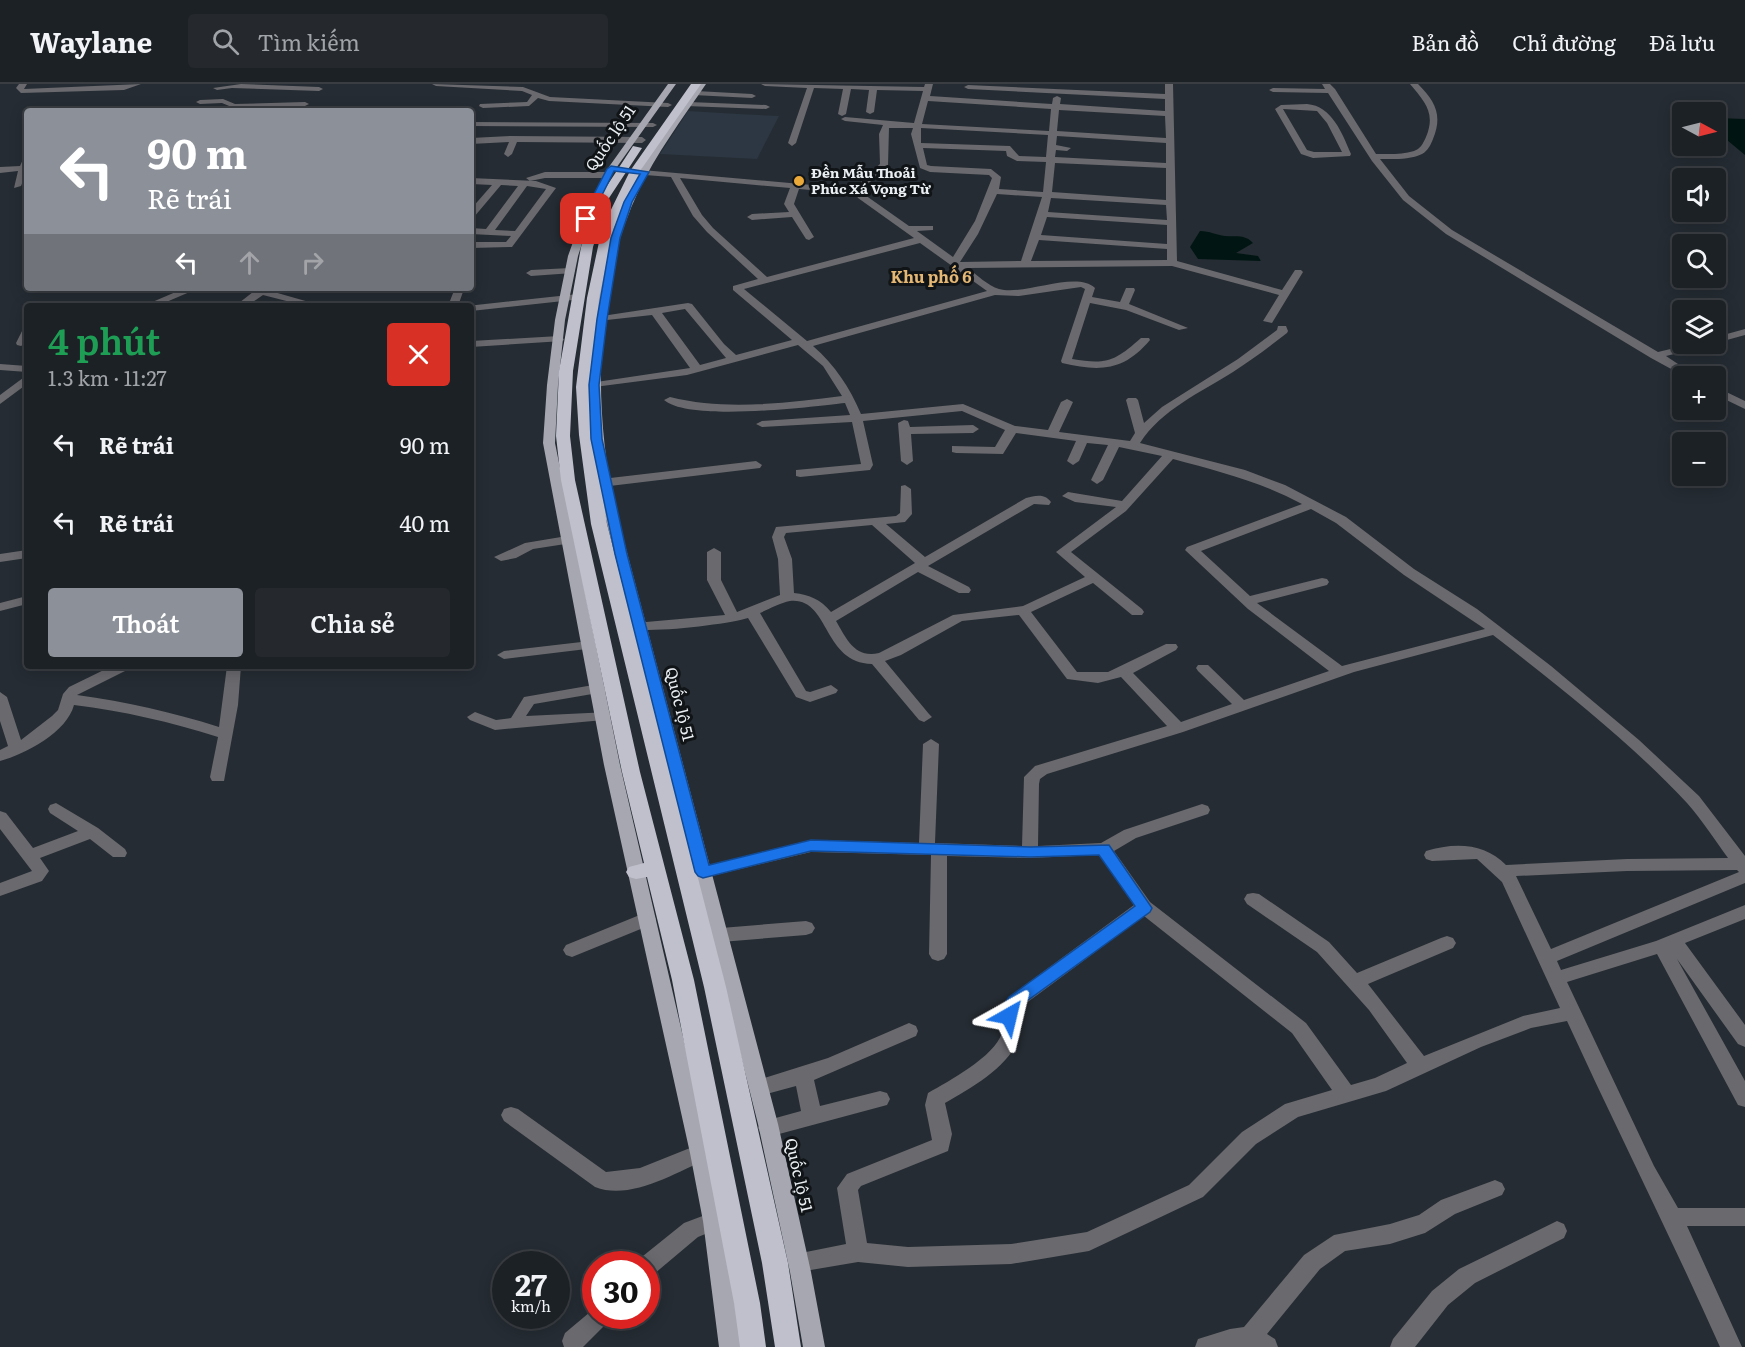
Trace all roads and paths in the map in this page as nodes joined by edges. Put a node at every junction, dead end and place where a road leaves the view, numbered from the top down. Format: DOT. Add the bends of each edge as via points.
graph roads {
  1 [pos="23,84"];
  2 [pos="137,84"];
  3 [pos="436,84"];
  4 [pos="672,84"];
  5 [pos="682,84"];
  6 [pos="765,84"];
  7 [pos="1169,84"];
  8 [pos="1414,84"];
  9 [pos="795,85"];
  10 [pos="969,85"];
  11 [pos="811,86"];
  12 [pos="928,86"];
  13 [pos="72,87"];
  14 [pos="323,87"];
  15 [pos="847,87"];
  16 [pos="873,87"];
  17 [pos="217,88"];
  18 [pos="287,88"];
  19 [pos="1058,88"];
  20 [pos="1329,88"];
  21 [pos="1273,90"];
  22 [pos="695,91"];
  23 [pos="536,95"];
  24 [pos="752,96"];
  25 [pos="1170,97"];
  26 [pos="278,98"];
  27 [pos="924,98"];
  28 [pos="200,102"];
  29 [pos="662,105"];
  30 [pos="483,106"];
  31 [pos="303,107"];
  32 [pos="766,107"];
  33 [pos="1055,107"];
  34 [pos="870,112"];
  35 [pos="961,114"];
  36 [pos="1170,114"];
  37 [pos="474,124"];
  38 [pos="892,125"];
  39 [pos="916,125"];
  40 [pos="1011,130"];
  41 [pos="643,133"];
  42 [pos="1051,133"];
  43 [pos="1359,133"];
  44 [pos="1338,134"];
  45 [pos="514,139"];
  46 [pos="474,141"];
  47 [pos="1170,141"];
  48 [pos="792,144"];
  49 [pos="918,145"];
  50 [pos="1050,147"];
  51 [pos="1067,148"];
  52 [pos="1010,149"];
  53 [pos="508,154"];
  54 [pos="1347,154"];
  55 [pos="1374,157"];
  56 [pos="1049,159"];
  57 [pos="1352,163"];
  58 [pos="24,165"];
  59 [pos="1170,166"];
  60 [pos="24,169"];
  61 [pos="0,170"];
  62 [pos="624,171"];
  63 [pos="674,175"];
  64 [pos="474,181"];
  65 [pos="499,182"];
  66 [pos="524,183"];
  67 [pos="796,185"];
  68 [pos="16,186"];
  69 [pos="994,190"];
  70 [pos="860,192"];
  71 [pos="1047,194"];
  72 [pos="1171,203"];
  73 [pos="474,211"];
  74 [pos="794,213"];
  75 [pos="1043,214"];
  76 [pos="1078,217"];
  77 [pos="752,218"];
  78 [pos="1173,224"];
  79 [pos="930,228"];
  80 [pos="907,229"];
  81 [pos="474,231"];
  82 [pos="489,232"];
  83 [pos="518,234"];
  84 [pos="808,237"];
  85 [pos="1036,237"];
  86 [pos="922,239"];
  87 [pos="1073,240"];
  88 [pos="474,245"];
  89 [pos="1173,247"];
  90 [pos="1173,263"];
  91 [pos="957,264"];
  92 [pos="1025,265"];
  93 [pos="570,271"];
  94 [pos="1298,272"];
  95 [pos="531,273"];
  96 [pos="765,280"];
  97 [pos="1130,290"];
  98 [pos="186,291"];
  99 [pos="257,291"];
  100 [pos="260,292"];
  101 [pos="995,292"];
  102 [pos="1286,294"];
  103 [pos="585,298"];
  104 [pos="1088,298"];
  105 [pos="156,303"];
  106 [pos="244,303"];
  107 [pos="306,303"];
  108 [pos="1123,306"];
  109 [pos="474,308"];
  110 [pos="655,310"];
  111 [pos="602,319"];
  112 [pos="1268,321"];
  113 [pos="1183,328"];
  114 [pos="1282,328"];
  115 [pos="1745,332"];
  116 [pos="1726,337"];
  117 [pos="24,338"];
  118 [pos="559,339"];
  119 [pos="1145,340"];
  120 [pos="21,343"];
  121 [pos="803,343"];
  122 [pos="474,344"];
  123 [pos="1672,352"];
  124 [pos="562,356"];
  125 [pos="1655,356"];
  126 [pos="734,359"];
  127 [pos="1673,366"];
  128 [pos="0,367"];
  129 [pos="24,369"];
  130 [pos="697,369"];
  131 [pos="589,386"];
  132 [pos="22,388"];
  133 [pos="1726,396"];
  134 [pos="849,399"];
  135 [pos="670,400"];
  136 [pos="1132,400"];
  137 [pos="0,401"];
  138 [pos="1067,402"];
  139 [pos="1745,406"];
  140 [pos="902,414"];
  141 [pos="857,418"];
  142 [pos="762,424"];
  143 [pos="973,429"];
  144 [pos="1012,429"];
  145 [pos="905,431"];
  146 [pos="1140,432"];
  147 [pos="1052,435"];
  148 [pos="1083,439"];
  149 [pos="1115,443"];
  150 [pos="1133,445"];
  151 [pos="956,449"];
  152 [pos="1171,454"];
  153 [pos="907,461"];
  154 [pos="1073,461"];
  155 [pos="756,465"];
  156 [pos="800,473"];
  157 [pos="1097,480"];
  158 [pos="599,483"];
  159 [pos="905,489"];
  160 [pos="1068,496"];
  161 [pos="1045,502"];
  162 [pos="1313,504"];
  163 [pos="1124,505"];
  164 [pos="874,521"];
  165 [pos="567,540"];
  166 [pos="714,552"];
  167 [pos="24,554"];
  168 [pos="501,557"];
  169 [pos="0,558"];
  170 [pos="921,565"];
  171 [pos="1096,577"];
  172 [pos="1322,582"];
  173 [pos="964,590"];
  174 [pos="787,598"];
  175 [pos="24,601"];
  176 [pos="1248,601"];
  177 [pos="0,607"];
  178 [pos="1022,610"];
  179 [pos="752,612"];
  180 [pos="1137,612"];
  181 [pos="734,618"];
  182 [pos="827,620"];
  183 [pos="633,626"];
  184 [pos="1496,630"];
  185 [pos="597,644"];
  186 [pos="1171,647"];
  187 [pos="504,655"];
  188 [pos="877,660"];
  189 [pos="1203,668"];
  190 [pos="118,669"];
  191 [pos="234,669"];
  192 [pos="1123,670"];
  193 [pos="1340,672"];
  194 [pos="599,689"];
  195 [pos="831,690"];
  196 [pos="0,697"];
  197 [pos="68,699"];
  198 [pos="1241,705"];
  199 [pos="604,715"];
  200 [pos="475,717"];
  201 [pos="924,717"];
  202 [pos="518,722"];
  203 [pos="1178,728"];
  204 [pos="225,734"];
  205 [pos="931,744"];
  206 [pos="16,749"];
  207 [pos="0,756"];
  208 [pos="218,777"];
  209 [pos="629,802"];
  210 [pos="56,809"];
  211 [pos="1202,810"];
  212 [pos="680,815"];
  213 [pos="0,817"];
  214 [pos="92,832"];
  215 [pos="933,849"];
  216 [pos="1104,849"];
  217 [pos="1030,852"];
  218 [pos="119,853"];
  219 [pos="1432,855"];
  220 [pos="28,856"];
  221 [pos="1744,869"];
  222 [pos="646,870"];
  223 [pos="1502,871"];
  224 [pos="703,872"];
  225 [pos="0,890"];
  226 [pos="1254,899"];
  227 [pos="1144,908"];
  228 [pos="1745,912"];
  229 [pos="647,919"];
  230 [pos="806,928"];
  231 [pos="721,935"];
  232 [pos="1447,943"];
  233 [pos="1667,944"];
  234 [pos="572,950"];
  235 [pos="938,954"];
  236 [pos="1547,958"];
  237 [pos="1556,978"];
  238 [pos="1354,982"];
  239 [pos="1572,1013"];
  240 [pos="909,1031"];
  241 [pos="1745,1039"];
  242 [pos="1420,1066"];
  243 [pos="804,1077"];
  244 [pos="1740,1081"];
  245 [pos="759,1088"];
  246 [pos="1346,1094"];
  247 [pos="880,1099"];
  248 [pos="1745,1099"];
  249 [pos="511,1115"];
  250 [pos="812,1116"];
  251 [pos="768,1128"];
  252 [pos="700,1153"];
  253 [pos="1495,1189"];
  254 [pos="1672,1217"];
  255 [pos="1745,1217"];
  256 [pos="713,1221"];
  257 [pos="1557,1231"];
  258 [pos="858,1252"];
  259 [pos="660,1255"];
  260 [pos="799,1263"];
  261 [pos="747,1303"];
  262 [pos="725,1306"];
  263 [pos="585,1329"];
  264 [pos="573,1341"];
  265 [pos="1259,1342"];
  266 [pos="730,1347"];
  267 [pos="753,1347"];
  268 [pos="788,1347"];
  269 [pos="814,1347"];
  270 [pos="1206,1347"];
  271 [pos="1401,1347"];
  272 [pos="1731,1347"];
  1 -- 13 [label="street" via="21,91"];
  2 -- 13 [label="street" via="124,88"];
  3 -- 23 [label="street" via="523,89"];
  4 -- 29 [label="main road, Quốc lộ 51"];
  5 -- 29 [label="highway, Quốc lộ 51"];
  6 -- 9 [label="street"];
  7 -- 25 [label="street"];
  8 -- 55 [label="street" via="1435,111 1435,124 1425,147 1416,153"];
  9 -- 11 [label="street"];
  10 -- 19 [label="street"];
  10 -- 35 [label="street"];
  11 -- 15 [label="street"];
  11 -- 48 [label="street"];
  12 -- 16 [label="street"];
  12 -- 27 [label="street"];
  14 -- 18 [label="street"];
  14 -- 31 [label="street"];
  15 -- 16 [label="street"];
  15 -- 38 [label="street" via="844,117"];
  16 -- 34 [label="street"];
  17 -- 18 [label="street"];
  18 -- 26 [label="street"];
  19 -- 25 [label="street"];
  19 -- 33 [label="street"];
  20 -- 21 [label="street"];
  20 -- 43 [label="street"];
  22 -- 24 [label="street"];
  22 -- 32 [label="street"];
  22 -- 62 [label="highway, Quốc lộ 51"];
  23 -- 29 [label="street"];
  23 -- 30 [label="street" via="529,104"];
  25 -- 36 [label="street"];
  27 -- 35 [label="street"];
  27 -- 39 [label="street"];
  28 -- 31 [label="street"];
  29 -- 41 [label="main road, Quốc lộ 51"];
  33 -- 35 [label="street"];
  33 -- 36 [label="street"];
  33 -- 42 [label="street"];
  35 -- 39 [label="street"];
  35 -- 40 [label="street"];
  36 -- 47 [label="street"];
  37 -- 41 [label="street"];
  38 -- 39 [label="street"];
  38 -- 70 [label="street" via="883,130 884,165"];
  39 -- 49 [label="street"];
  40 -- 42 [label="street"];
  40 -- 52 [label="street"];
  41 -- 45 [label="street"];
  41 -- 62 [label="main road, Quốc lộ 51"];
  42 -- 47 [label="street"];
  42 -- 50 [label="street"];
  43 -- 44 [label="street"];
  43 -- 55 [label="street"];
  44 -- 54 [label="street"];
  44 -- 54 [label="street" via="1322,110 1279,109 1304,152"];
  45 -- 46 [label="street"];
  45 -- 53 [label="street"];
  47 -- 59 [label="street"];
  49 -- 52 [label="street"];
  49 -- 69 [label="street" via="925,168 991,172 997,177"];
  50 -- 51 [label="street"];
  50 -- 56 [label="street"];
  52 -- 56 [label="street" via="1017,158"];
  54 -- 57 [label="street"];
  55 -- 125 [label="street" via="1406,198 1449,232"];
  56 -- 59 [label="street"];
  56 -- 71 [label="street"];
  58 -- 61 [label="street"];
  59 -- 72 [label="street"];
  60 -- 68 [label="street"];
  62 -- 63 [label="street"];
  62 -- 66 [label="street" via="545,175"];
  62 -- 93 [label="main road, Quốc lộ 51" via="586,219"];
  62 -- 103 [label="highway, Quốc lộ 51" via="604,198 592,228"];
  62 -- 103 [label="main road, Quốc lộ 51" via="628,202"];
  63 -- 67 [label="street"];
  63 -- 96 [label="street" via="710,230"];
  64 -- 65 [label="street"];
  65 -- 66 [label="street"];
  65 -- 73 [label="street"];
  66 -- 82 [label="street"];
  66 -- 83 [label="street" via="552,188"];
  67 -- 70 [label="street"];
  67 -- 74 [label="street" via="789,201"];
  69 -- 71 [label="street"];
  69 -- 91 [label="street"];
  70 -- 80 [label="street"];
  71 -- 72 [label="street"];
  71 -- 75 [label="street"];
  72 -- 78 [label="street"];
  74 -- 77 [label="street"];
  74 -- 84 [label="street"];
  75 -- 76 [label="street"];
  75 -- 85 [label="street"];
  76 -- 78 [label="street"];
  76 -- 87 [label="street"];
  78 -- 89 [label="street"];
  79 -- 80 [label="street"];
  80 -- 86 [label="street"];
  81 -- 82 [label="street"];
  82 -- 83 [label="street"];
  83 -- 88 [label="street" via="507,246"];
  85 -- 87 [label="street"];
  85 -- 92 [label="street"];
  86 -- 91 [label="street"];
  86 -- 96 [label="street"];
  87 -- 89 [label="street"];
  89 -- 90 [label="street"];
  90 -- 92 [label="street"];
  90 -- 102 [label="street"];
  91 -- 92 [label="street"];
  91 -- 101 [label="street"];
  93 -- 95 [label="street"];
  93 -- 103 [label="main road, Quốc lộ 51"];
  94 -- 102 [label="street"];
  96 -- 121 [label="street" via="737,289"];
  97 -- 108 [label="street"];
  98 -- 105 [label="street"];
  99 -- 100 [label="street"];
  100 -- 106 [label="street"];
  100 -- 107 [label="street"];
  101 -- 104 [label="street" via="1019,293 1082,284 1090,288"];
  101 -- 121 [label="street" via="864,330"];
  102 -- 112 [label="street"];
  103 -- 109 [label="street"];
  103 -- 111 [label="main road, Quốc lộ 51"];
  103 -- 118 [label="main road, Quốc lộ 51"];
  103 -- 124 [label="highway, Quốc lộ 51"];
  103 -- 131 [label="highway, Quốc lộ 51"];
  104 -- 108 [label="street"];
  104 -- 119 [label="street" via="1066,361 1112,366"];
  108 -- 113 [label="street"];
  110 -- 111 [label="street"];
  110 -- 126 [label="street" via="688,306"];
  110 -- 130 [label="street"];
  111 -- 131 [label="main road, Quốc lộ 51"];
  114 -- 146 [label="street"];
  115 -- 116 [label="street"];
  117 -- 120 [label="street"];
  118 -- 122 [label="street"];
  118 -- 124 [label="main road, Quốc lộ 51"];
  121 -- 126 [label="street"];
  121 -- 134 [label="street" via="827,364"];
  123 -- 125 [label="street"];
  124 -- 165 [label="main road, Quốc lộ 51" via="550,399 549,443"];
  124 -- 185 [label="highway, Quốc lộ 51" via="563,446"];
  125 -- 127 [label="street"];
  126 -- 130 [label="street"];
  128 -- 129 [label="street"];
  130 -- 131 [label="street"];
  131 -- 158 [label="highway, Quốc lộ 51" via="586,435"];
  132 -- 137 [label="street"];
  133 -- 139 [label="street"];
  134 -- 135 [label="street" via="691,407"];
  134 -- 141 [label="street"];
  136 -- 146 [label="street"];
  138 -- 147 [label="street"];
  140 -- 141 [label="street"];
  140 -- 144 [label="street" via="963,407"];
  140 -- 145 [label="street"];
  141 -- 142 [label="street"];
  141 -- 156 [label="street" via="866,467"];
  143 -- 145 [label="street"];
  144 -- 147 [label="street"];
  144 -- 151 [label="street" via="999,451"];
  145 -- 153 [label="street"];
  146 -- 150 [label="street"];
  147 -- 148 [label="street"];
  148 -- 149 [label="street"];
  148 -- 154 [label="street"];
  149 -- 150 [label="street"];
  149 -- 157 [label="street"];
  150 -- 152 [label="street"];
  152 -- 162 [label="street" via="1241,473"];
  152 -- 163 [label="street"];
  155 -- 158 [label="street"];
  158 -- 183 [label="highway, Quốc lộ 51" via="599,524"];
  159 -- 164 [label="street" via="905,517"];
  160 -- 163 [label="street"];
  161 -- 170 [label="street" via="1030,501"];
  162 -- 176 [label="street" via="1192,550"];
  162 -- 184 [label="street"];
  163 -- 171 [label="street" via="1096,530 1063,550"];
  164 -- 170 [label="street"];
  164 -- 174 [label="street" via="781,530 778,537"];
  165 -- 168 [label="street" via="530,546"];
  165 -- 185 [label="main road, Quốc lộ 51"];
  166 -- 181 [label="street" via="711,570"];
  167 -- 169 [label="street"];
  170 -- 173 [label="street"];
  170 -- 182 [label="street"];
  171 -- 178 [label="street"];
  171 -- 180 [label="street"];
  172 -- 176 [label="street"];
  174 -- 179 [label="street"];
  174 -- 182 [label="street" via="812,599 822,606"];
  175 -- 177 [label="street"];
  176 -- 193 [label="street"];
  178 -- 188 [label="street" via="950,621"];
  178 -- 192 [label="street" via="1072,676 1096,680"];
  179 -- 181 [label="street"];
  179 -- 195 [label="street" via="801,694 810,697"];
  181 -- 183 [label="street"];
  182 -- 188 [label="street" via="847,650 863,659"];
  183 -- 212 [label="highway, Quốc lộ 51"];
  184 -- 193 [label="street"];
  184 -- 221 [label="street" via="1634,744 1693,800"];
  185 -- 187 [label="street"];
  185 -- 194 [label="main road, Quốc lộ 51"];
  185 -- 209 [label="highway, Quốc lộ 51"];
  186 -- 192 [label="street"];
  188 -- 201 [label="street"];
  189 -- 198 [label="street"];
  190 -- 197 [label="street" via="74,691"];
  191 -- 204 [label="street"];
  192 -- 203 [label="street"];
  193 -- 198 [label="street"];
  194 -- 199 [label="main road, Quốc lộ 51"];
  194 -- 202 [label="street" via="529,700"];
  196 -- 206 [label="street"];
  197 -- 204 [label="street" via="129,706"];
  197 -- 206 [label="street" via="53,725"];
  198 -- 203 [label="street"];
  199 -- 202 [label="street"];
  199 -- 209 [label="main road, Quốc lộ 51"];
  200 -- 202 [label="street" via="495,725"];
  203 -- 217 [label="street" via="1041,770 1032,777"];
  204 -- 208 [label="street"];
  205 -- 215 [label="street"];
  206 -- 207 [label="street"];
  209 -- 222 [label="highway, Quốc lộ 51"];
  210 -- 214 [label="street"];
  211 -- 216 [label="street" via="1130,834"];
  212 -- 224 [label="main road, Quốc lộ 51"];
  212 -- 268 [label="highway, Quốc lộ 51" via="775,1263"];
  213 -- 220 [label="street"];
  214 -- 218 [label="street"];
  214 -- 220 [label="street"];
  215 -- 217 [label="street"];
  215 -- 224 [label="street" via="811,846"];
  215 -- 235 [label="street"];
  216 -- 217 [label="street"];
  216 -- 227 [label="street"];
  219 -- 223 [label="street" via="1477,852 1495,861"];
  220 -- 225 [label="street" via="41,871 36,877"];
  221 -- 223 [label="street" via="1627,866"];
  221 -- 236 [label="street"];
  222 -- 229 [label="main road, Quốc lộ 51"];
  222 -- 261 [label="highway, Quốc lộ 51" via="683,980"];
  223 -- 236 [label="street"];
  224 -- 231 [label="main road, Quốc lộ 51"];
  226 -- 238 [label="street" via="1323,946"];
  227 -- 246 [label="street" via="1299,1028"];
  227 -- 258 [label="street" via="1009,1009 1011,1036 1003,1048 970,1079 935,1099 941,1145 854,1180 847,1188"];
  228 -- 233 [label="street"];
  229 -- 234 [label="street"];
  229 -- 252 [label="main road, Quốc lộ 51"];
  230 -- 231 [label="street"];
  231 -- 245 [label="main road, Quốc lộ 51"];
  232 -- 238 [label="street"];
  233 -- 237 [label="street"];
  233 -- 241 [label="street"];
  233 -- 244 [label="street"];
  236 -- 237 [label="street"];
  237 -- 239 [label="street"];
  238 -- 242 [label="street"];
  239 -- 242 [label="street" via="1530,1021"];
  239 -- 254 [label="street"];
  240 -- 243 [label="street"];
  242 -- 246 [label="street" via="1380,1085"];
  243 -- 245 [label="street"];
  243 -- 250 [label="street"];
  244 -- 248 [label="street"];
  245 -- 251 [label="main road, Quốc lộ 51"];
  246 -- 258 [label="street" via="1292,1110 1249,1138 1196,1191 1089,1241 1011,1254 908,1257"];
  247 -- 250 [label="street"];
  249 -- 252 [label="street" via="602,1181 619,1183 638,1178"];
  250 -- 251 [label="street"];
  251 -- 260 [label="main road, Quốc lộ 51"];
  252 -- 256 [label="main road, Quốc lộ 51"];
  253 -- 265 [label="street" via="1448,1207 1425,1223 1390,1234 1341,1242 1312,1263"];
  254 -- 255 [label="street"];
  254 -- 272 [label="street"];
  256 -- 259 [label="street" via="691,1230"];
  256 -- 262 [label="main road, Quốc lộ 51"];
  257 -- 271 [label="street" via="1467,1276 1440,1298"];
  258 -- 260 [label="street"];
  260 -- 269 [label="main road, Quốc lộ 51"];
  261 -- 262 [label="street"];
  261 -- 267 [label="highway, Quốc lộ 51"];
  262 -- 266 [label="main road, Quốc lộ 51"];
  263 -- 264 [label="street"];
  265 -- 270 [label="street" via="1228,1340"];
}
